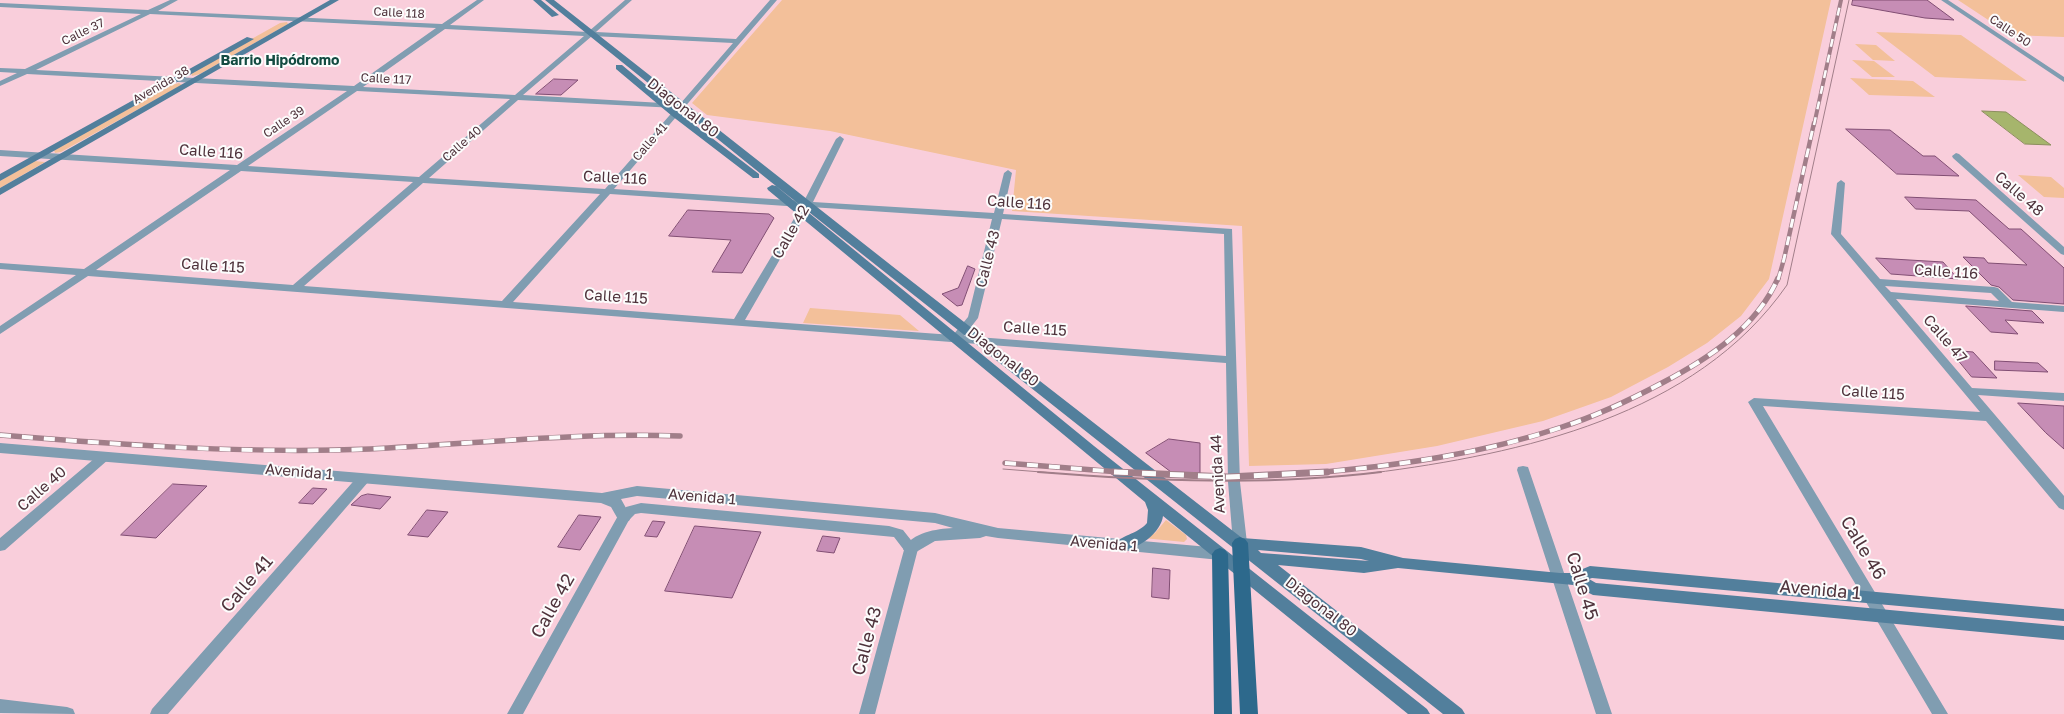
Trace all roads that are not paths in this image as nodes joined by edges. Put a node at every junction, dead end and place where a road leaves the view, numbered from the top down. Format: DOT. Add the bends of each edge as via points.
graph roads {
  1 [pos="29,0"];
  2 [pos="175,0"];
  3 [pos="319,0"];
  4 [pos="335,0"];
  5 [pos="482,0"];
  6 [pos="537,0"];
  7 [pos="550,0"];
  8 [pos="629,0"];
  9 [pos="774,0"];
  10 [pos="1944,0"];
  11 [pos="0,5"];
  12 [pos="16,6"];
  13 [pos="0,12"];
  14 [pos="150,12"];
  15 [pos="286,19"];
  16 [pos="300,20"];
  17 [pos="443,27"];
  18 [pos="584,35"];
  19 [pos="738,41"];
  20 [pos="0,70"];
  21 [pos="27,71"];
  22 [pos="177,79"];
  23 [pos="195,80"];
  24 [pos="2064,80"];
  25 [pos="0,84"];
  26 [pos="355,89"];
  27 [pos="516,98"];
  28 [pos="666,106"];
  29 [pos="678,110"];
  30 [pos="840,139"];
  31 [pos="0,153"];
  32 [pos="41,156"];
  33 [pos="1956,156"];
  34 [pos="61,157"];
  35 [pos="237,168"];
  36 [pos="1008,173"];
  37 [pos="0,178"];
  38 [pos="419,181"];
  39 [pos="1841,183"];
  40 [pos="0,192"];
  41 [pos="606,192"];
  42 [pos="791,204"];
  43 [pos="804,208"];
  44 [pos="998,217"];
  45 [pos="1229,231"];
  46 [pos="2064,252"];
  47 [pos="0,266"];
  48 [pos="86,272"];
  49 [pos="1876,282"];
  50 [pos="294,289"];
  51 [pos="1886,296"];
  52 [pos="505,304"];
  53 [pos="2009,305"];
  54 [pos="2064,309"];
  55 [pos="738,322"];
  56 [pos="966,328"];
  57 [pos="0,332"];
  58 [pos="955,339"];
  59 [pos="982,341"];
  60 [pos="1230,360"];
  61 [pos="1968,391"];
  62 [pos="2064,397"];
  63 [pos="1754,402"];
  64 [pos="1990,417"];
  65 [pos="0,448"];
  66 [pos="105,456"];
  67 [pos="1524,470"];
  68 [pos="364,478"];
  69 [pos="602,498"];
  70 [pos="1152,500"];
  71 [pos="2064,505"];
  72 [pos="624,517"];
  73 [pos="998,533"];
  74 [pos="1121,545"];
  75 [pos="0,546"];
  76 [pos="911,550"];
  77 [pos="1220,554"];
  78 [pos="1241,557"];
  79 [pos="1258,558"];
  80 [pos="1403,564"];
  81 [pos="1567,579"];
  82 [pos="1871,598"];
  83 [pos="1881,615"];
  84 [pos="2064,615"];
  85 [pos="2064,633"];
  86 [pos="0,706"];
  87 [pos="67,714"];
  88 [pos="158,714"];
  89 [pos="515,714"];
  90 [pos="867,714"];
  91 [pos="1223,714"];
  92 [pos="1249,714"];
  93 [pos="1421,714"];
  94 [pos="1456,714"];
  95 [pos="1604,714"];
  96 [pos="1940,714"];
  1 -- 12 [label="street"];
  2 -- 14 [label="street, Calle 37"];
  3 -- 15 [label="main road, Avenida 38"];
  4 -- 16 [label="main road, Avenida 38"];
  5 -- 17 [label="street, Calle 39"];
  6 -- 18 [label="main road, Diagonal 80"];
  7 -- 18 [label="main road, Diagonal 80"];
  8 -- 18 [label="street, Calle 40"];
  9 -- 19 [label="street, Calle 41"];
  10 -- 24 [label="street, Calle 50"];
  11 -- 12 [label="street, Calle 118"];
  12 -- 13 [label="street"];
  12 -- 14 [label="street, Calle 118"];
  14 -- 15 [label="street, Calle 118"];
  14 -- 21 [label="street, Calle 37"];
  15 -- 16 [label="street, Calle 118"];
  15 -- 22 [label="main road, Avenida 38"];
  16 -- 17 [label="street, Calle 118"];
  16 -- 23 [label="main road, Avenida 38"];
  17 -- 18 [label="street, Calle 118"];
  17 -- 26 [label="street, Calle 39"];
  18 -- 19 [label="street, Calle 118"];
  18 -- 27 [label="street, Calle 40"];
  18 -- 28 [label="main road, Diagonal 80"];
  18 -- 29 [label="main road, Diagonal 80"];
  19 -- 29 [label="street, Calle 41"];
  20 -- 21 [label="street, Calle 117"];
  21 -- 22 [label="street, Calle 117"];
  21 -- 25 [label="street, Calle 37"];
  22 -- 23 [label="street, Calle 117"];
  22 -- 32 [label="main road, Avenida 38"];
  23 -- 26 [label="street, Calle 117"];
  23 -- 34 [label="main road, Avenida 38"];
  26 -- 27 [label="street, Calle 117"];
  26 -- 35 [label="street, Calle 39"];
  27 -- 28 [label="street, Calle 117"];
  27 -- 38 [label="street, Calle 40"];
  28 -- 29 [label="main road, Diagonal 80"];
  29 -- 41 [label="street, Calle 41"];
  29 -- 42 [label="main road, Diagonal 80"];
  29 -- 43 [label="main road, Diagonal 80"];
  30 -- 43 [label="street, Calle 42"];
  31 -- 32 [label="street, Calle 116"];
  32 -- 34 [label="street, Calle 116"];
  32 -- 37 [label="main road, Avenida 38"];
  33 -- 46 [label="street, Calle 48"];
  34 -- 35 [label="street, Calle 116"];
  34 -- 40 [label="main road, Avenida 38"];
  35 -- 38 [label="street, Calle 116"];
  35 -- 48 [label="street, Calle 39"];
  36 -- 44 [label="street, Calle 43"];
  38 -- 41 [label="street, Calle 116"];
  38 -- 50 [label="street, Calle 40"];
  39 -- 49 [label="street, Calle 47" via="1836,234"];
  41 -- 42 [label="street, Calle 116"];
  41 -- 52 [label="street, Calle 41"];
  42 -- 43 [label="main road, Diagonal 80"];
  43 -- 44 [label="street, Calle 116"];
  43 -- 55 [label="street, Calle 42"];
  43 -- 56 [label="main road, Diagonal 80"];
  43 -- 58 [label="main road, Diagonal 80"];
  44 -- 45 [label="street, Calle 116"];
  44 -- 56 [label="street, Calle 43" via="973,318"];
  45 -- 60 [label="street, Avenida 44"];
  47 -- 48 [label="street, Calle 115"];
  48 -- 50 [label="street, Calle 115"];
  48 -- 57 [label="street, Calle 39"];
  49 -- 51 [label="street, Calle 47"];
  49 -- 53 [label="street, Calle 116" via="1994,290"];
  50 -- 52 [label="street, Calle 115"];
  51 -- 53 [label="street, Calle 116"];
  51 -- 61 [label="street, Calle 47"];
  52 -- 55 [label="street, Calle 115"];
  53 -- 54 [label="street, Calle 116"];
  55 -- 58 [label="street, Calle 115"];
  56 -- 58 [label="street, Calle 43"];
  56 -- 59 [label="main road, Diagonal 80"];
  58 -- 59 [label="street, Calle 115"];
  58 -- 70 [label="main road, Diagonal 80"];
  59 -- 60 [label="street, Calle 115"];
  59 -- 78 [label="main road, Diagonal 80"];
  60 -- 78 [label="street, Avenida 44" via="1234,482"];
  61 -- 62 [label="street"];
  61 -- 64 [label="street, Calle 47"];
  63 -- 64 [label="street, Calle 115"];
  63 -- 82 [label="street, Calle 46"];
  64 -- 71 [label="street, Calle 47"];
  65 -- 66 [label="street, Avenida 1"];
  66 -- 68 [label="street, Avenida 1"];
  66 -- 75 [label="street, Calle 40"];
  67 -- 81 [label="street, Calle 45"];
  68 -- 69 [label="street, Avenida 1"];
  68 -- 88 [label="street, Calle 41"];
  69 -- 72 [label="street" via="616,503"];
  69 -- 73 [label="street, Avenida 1" via="637,491 935,518"];
  70 -- 74 [label="main road" via="1157,514 1155,525"];
  70 -- 77 [label="main road, Diagonal 80"];
  72 -- 76 [label="street, Avenida 1" via="631,510 643,508 889,531 898,533"];
  72 -- 89 [label="street, Calle 42"];
  73 -- 74 [label="street, Avenida 1"];
  73 -- 76 [label="street" via="932,536"];
  74 -- 77 [label="street, Avenida 1"];
  76 -- 90 [label="street, Calle 43"];
  77 -- 78 [label="main road, Diagonal 80"];
  77 -- 91 [label="main road"];
  78 -- 79 [label="main road, Avenida 1"];
  78 -- 80 [label="main road, Avenida 1" via="1361,553"];
  78 -- 92 [label="main road, Avenida 44"];
  78 -- 93 [label="main road, Diagonal 80"];
  79 -- 80 [label="main road, Avenida 1" via="1364,567"];
  79 -- 94 [label="main road, Diagonal 80"];
  80 -- 81 [label="main road, Avenida 1"];
  81 -- 82 [label="main road, Avenida 1" via="1590,572"];
  81 -- 83 [label="main road, Avenida 1" via="1593,589"];
  81 -- 95 [label="street, Calle 45"];
  82 -- 83 [label="street, Calle 46"];
  82 -- 84 [label="main road, Avenida 1"];
  83 -- 85 [label="main road, Avenida 1"];
  83 -- 96 [label="street, Calle 46"];
  86 -- 87 [label="street"];
}
